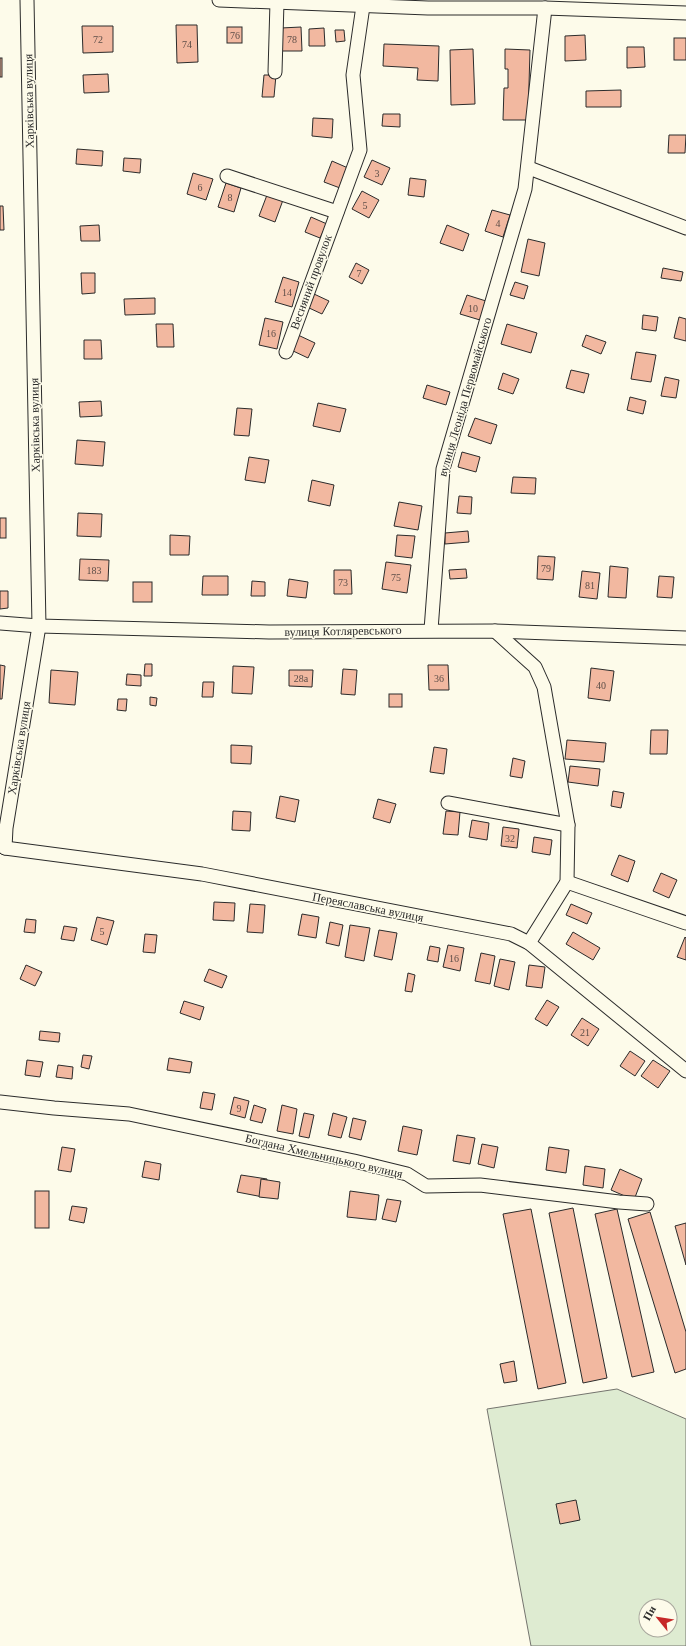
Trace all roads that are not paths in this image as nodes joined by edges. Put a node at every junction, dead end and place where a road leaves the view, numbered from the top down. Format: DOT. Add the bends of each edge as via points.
graph roads {
  1 [pos="27,0"];
  2 [pos="219,0"];
  3 [pos="277,2"];
  4 [pos="428,4"];
  5 [pos="363,6"];
  6 [pos="546,8"];
  7 [pos="686,13"];
  8 [pos="275,72"];
  9 [pos="529,168"];
  10 [pos="227,176"];
  11 [pos="337,212"];
  12 [pos="686,228"];
  13 [pos="286,352"];
  14 [pos="0,623"];
  15 [pos="39,626"];
  16 [pos="431,630"];
  17 [pos="495,631"];
  18 [pos="686,638"];
  19 [pos="448,803"];
  20 [pos="568,825"];
  21 [pos="3,850"];
  22 [pos="567,882"];
  23 [pos="686,923"];
  24 [pos="529,943"];
  25 [pos="686,1071"];
  26 [pos="0,1102"];
  27 [pos="647,1204"];
  1 -- 15 [label="street, Харківська вулиця"];
  2 -- 3 [label="street"];
  3 -- 5 [label="street"];
  3 -- 8 [label="street"];
  4 -- 5 [label="street"];
  4 -- 6 [label="street"];
  5 -- 11 [label="street, Весняний провулок" via="353,76 360,150"];
  6 -- 7 [label="street"];
  6 -- 9 [label="street, вулиця Леоніда Первомайського"];
  9 -- 12 [label="street"];
  9 -- 16 [label="street, вулиця Леоніда Первомайського" via="442,469"];
  10 -- 11 [label="street"];
  11 -- 13 [label="street, Весняний провулок"];
  14 -- 15 [label="street, вулиця Котляревського"];
  15 -- 16 [label="street, вулиця Котляревського" via="269,632"];
  15 -- 21 [label="street, Харківська вулиця"];
  16 -- 17 [label="street, вулиця Котляревського"];
  17 -- 18 [label="street, вулиця Котляревського"];
  17 -- 20 [label="street" via="535,667 544,687"];
  19 -- 20 [label="street"];
  20 -- 22 [label="street"];
  21 -- 24 [label="street, Переяславська вулиця" via="202,874 511,934"];
  22 -- 23 [label="street"];
  22 -- 24 [label="street"];
  24 -- 25 [label="street, Переяславська вулиця"];
  26 -- 27 [label="street, Богдана Хмельницького вулиця" via="130,1114 354,1161 406,1174 426,1186 480,1185"];
}
